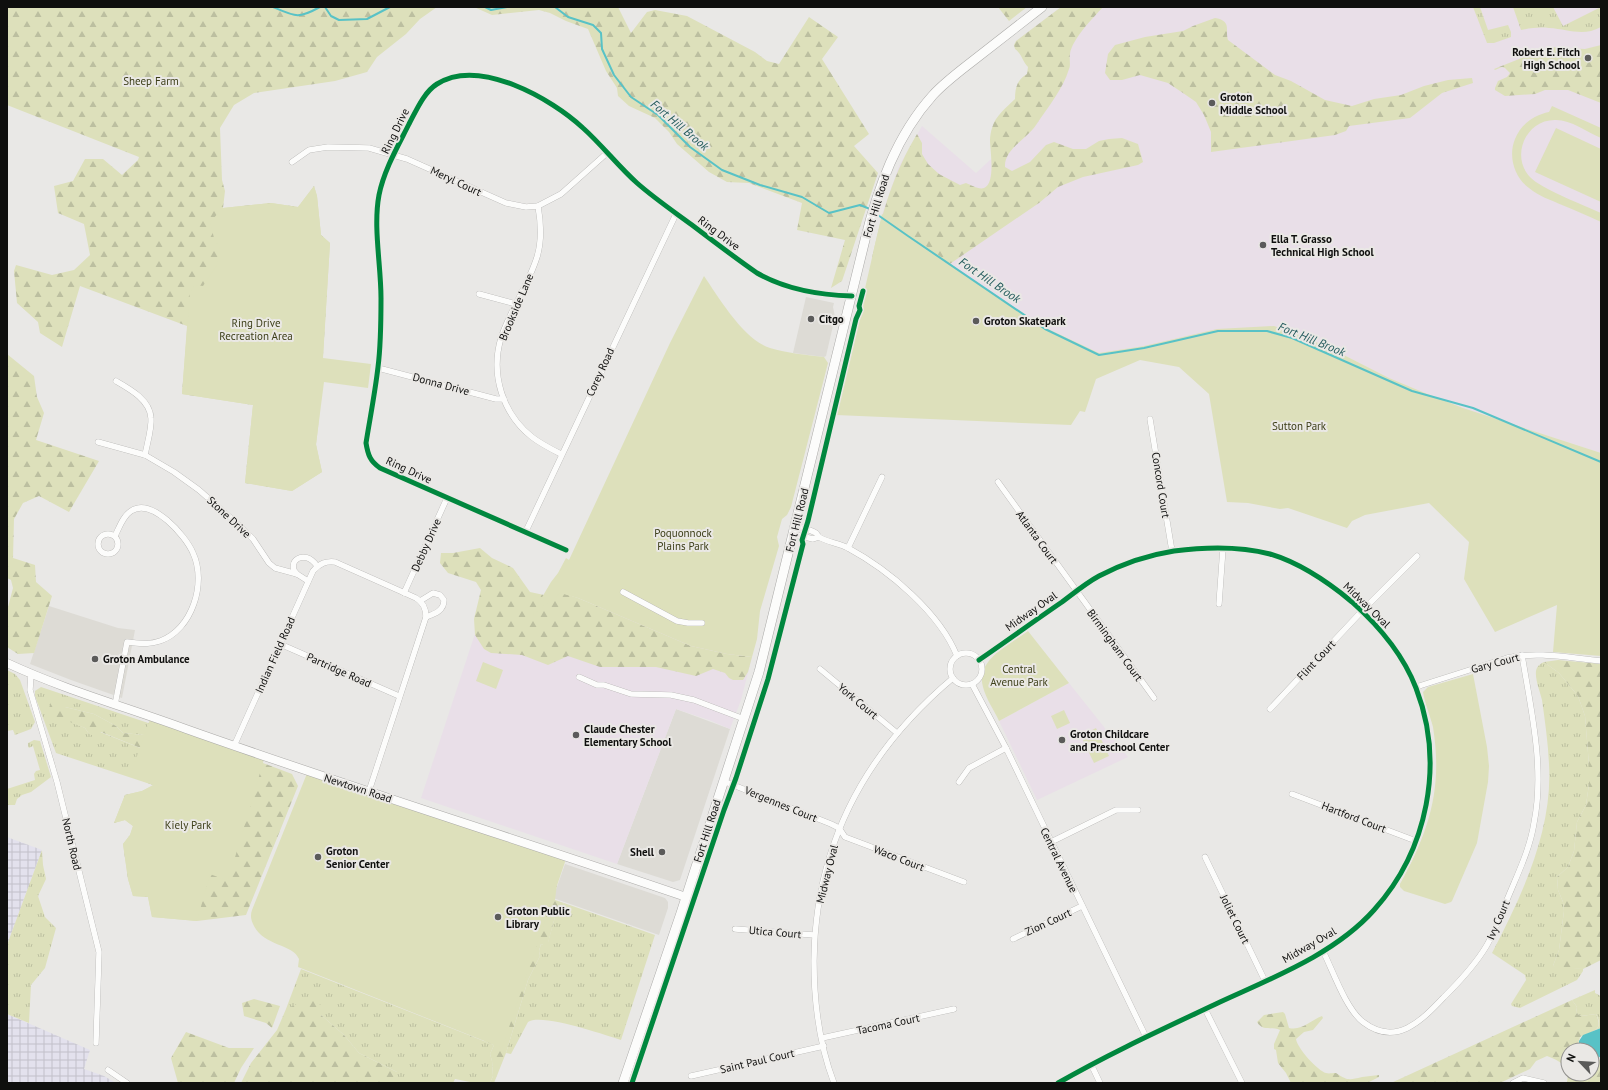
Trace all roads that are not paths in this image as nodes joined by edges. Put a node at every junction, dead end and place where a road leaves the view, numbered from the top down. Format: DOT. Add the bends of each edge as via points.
graph roads {
  1 [pos="1042,7"];
  2 [pos="395,154"];
  3 [pos="607,154"];
  4 [pos="292,162"];
  5 [pos="538,206"];
  6 [pos="676,214"];
  7 [pos="479,294"];
  8 [pos="852,296"];
  9 [pos="516,304"];
  10 [pos="378,368"];
  11 [pos="116,381"];
  12 [pos="504,399"];
  13 [pos="1150,419"];
  14 [pos="98,442"];
  15 [pos="561,454"];
  16 [pos="145,455"];
  17 [pos="882,477"];
  18 [pos="998,482"];
  19 [pos="447,498"];
  20 [pos="794,530"];
  21 [pos="526,531"];
  22 [pos="115,536"];
  23 [pos="848,548"];
  24 [pos="1223,548"];
  25 [pos="566,550"];
  26 [pos="1172,552"];
  27 [pos="1417,556"];
  28 [pos="317,566"];
  29 [pos="297,574"];
  30 [pos="308,581"];
  31 [pos="1076,591"];
  32 [pos="404,592"];
  33 [pos="623,592"];
  34 [pos="420,600"];
  35 [pos="1219,604"];
  36 [pos="1362,611"];
  37 [pos="426,617"];
  38 [pos="702,623"];
  39 [pos="280,644"];
  40 [pos="1522,655"];
  41 [pos="958,656"];
  42 [pos="979,660"];
  43 [pos="1601,661"];
  44 [pos="7,663"];
  45 [pos="820,669"];
  46 [pos="31,674"];
  47 [pos="579,677"];
  48 [pos="953,678"];
  49 [pos="972,684"];
  50 [pos="1416,687"];
  51 [pos="399,696"];
  52 [pos="1154,698"];
  53 [pos="115,705"];
  54 [pos="1270,709"];
  55 [pos="744,719"];
  56 [pos="897,733"];
  57 [pos="234,746"];
  58 [pos="1006,748"];
  59 [pos="724,781"];
  60 [pos="959,782"];
  61 [pos="369,791"];
  62 [pos="1292,794"];
  63 [pos="1138,810"];
  64 [pos="839,828"];
  65 [pos="1416,841"];
  66 [pos="1051,842"];
  67 [pos="1205,857"];
  68 [pos="964,882"];
  69 [pos="686,897"];
  70 [pos="1082,906"];
  71 [pos="735,929"];
  72 [pos="814,935"];
  73 [pos="1013,939"];
  74 [pos="1324,951"];
  75 [pos="1265,981"];
  76 [pos="954,1009"];
  77 [pos="1205,1009"];
  78 [pos="1146,1037"];
  79 [pos="822,1038"];
  80 [pos="96,1043"];
  81 [pos="824,1046"];
  82 [pos="1091,1064"];
  83 [pos="108,1070"];
  84 [pos="691,1076"];
  85 [pos="127,1083"];
  86 [pos="623,1083"];
  87 [pos="834,1083"];
  88 [pos="1058,1083"];
  89 [pos="1100,1083"];
  90 [pos="1242,1083"];
  91 [pos="1513,1083"];
  92 [pos="1544,1083"];
  1 -- 8 [label="main road, Fort Hill Road" via="954,76 927,101 912,121 884,177"];
  2 -- 3 [label="street, Ring Drive" via="421,102 436,84 454,76 472,75 512,84 551,104 583,128"];
  2 -- 4 [label="street, Meryl Court" via="369,148 328,147 309,150"];
  2 -- 5 [label="street, Meryl Court" via="506,203 526,207"];
  2 -- 10 [label="street, Ring Drive" via="379,195 377,218 381,275"];
  3 -- 5 [label="street, Meryl Court" via="561,194"];
  3 -- 6 [label="street, Ring Drive" via="637,183"];
  5 -- 9 [label="street, Brookside Lane" via="541,241 537,257"];
  6 -- 8 [label="street, Ring Drive" via="768,279 804,290"];
  6 -- 15 [label="street, Corey Road"];
  7 -- 9 [label="street"];
  8 -- 20 [label="main road, Fort Hill Road"];
  9 -- 12 [label="street, Brookside Lane" via="501,339 498,354 498,378"];
  10 -- 12 [label="street, Donna Drive"];
  10 -- 19 [label="street, Ring Drive" via="366,443 372,462"];
  11 -- 16 [label="street" via="137,394 148,407 151,418"];
  12 -- 15 [label="street, Brookside Lane" via="514,418 528,433"];
  13 -- 26 [label="street, Concord Court"];
  14 -- 16 [label="street, Stone Drive"];
  15 -- 21 [label="street, Corey Road"];
  16 -- 29 [label="street, Stone Drive" via="199,490 224,511 251,537 268,564"];
  17 -- 23 [label="street"];
  18 -- 31 [label="street, Atlanta Court"];
  19 -- 21 [label="street, Ring Drive"];
  19 -- 32 [label="street, Debby Drive"];
  20 -- 23 [label="street" via="816,532 819,537"];
  20 -- 55 [label="main road, Fort Hill Road" via="763,658"];
  21 -- 25 [label="street, Ring Drive"];
  22 -- 53 [label="street" via="131,511 142,508 152,510 175,527 186,540 194,553 198,577 194,605 180,626 161,640 151,643 127,642"];
  23 -- 41 [label="street" via="909,592 933,616 953,644"];
  24 -- 26 [label="street, Midway Oval"];
  24 -- 35 [label="street"];
  24 -- 36 [label="street, Midway Oval" via="1269,554 1294,564 1337,589"];
  26 -- 31 [label="street, Midway Oval" via="1152,555 1125,565 1097,577"];
  27 -- 36 [label="street, Flint Court"];
  28 -- 29 [label="street" via="306,556 296,559 293,567"];
  28 -- 30 [label="street, Indian Field Road"];
  28 -- 32 [label="street" via="326,561 335,562"];
  29 -- 30 [label="street, Stone Drive"];
  30 -- 39 [label="street, Indian Field Road"];
  31 -- 42 [label="street, Midway Oval"];
  31 -- 52 [label="street, Birmingham Court"];
  32 -- 34 [label="street"];
  33 -- 38 [label="street" via="677,621 688,624"];
  34 -- 37 [label="street"];
  34 -- 37 [label="street" via="433,593 440,595 444,600 441,609"];
  36 -- 50 [label="street, Midway Oval" via="1398,654"];
  36 -- 54 [label="street, Flint Court"];
  37 -- 51 [label="street"];
  39 -- 51 [label="street, Partridge Road"];
  39 -- 57 [label="street, Indian Field Road"];
  40 -- 43 [label="street, Gary Court"];
  40 -- 50 [label="street, Gary Court"];
  40 -- 74 [label="street, Ivy Court" via="1539,768 1538,803 1525,856 1493,933 1479,958 1462,980 1419,1022 1402,1030 1386,1031 1368,1025 1352,1011"];
  41 -- 42 [label="street" via="970,654"];
  41 -- 48 [label="street" via="950,666"];
  42 -- 49 [label="street" via="981,674"];
  44 -- 46 [label="main road"];
  45 -- 56 [label="street, York Court"];
  46 -- 53 [label="main road, Newtown Road"];
  46 -- 80 [label="street, North Road" via="30,690 57,782 99,952"];
  47 -- 55 [label="street" via="597,685 632,694 671,695 694,700"];
  48 -- 49 [label="street" via="962,685"];
  48 -- 56 [label="street, Midway Oval"];
  49 -- 58 [label="street, Central Avenue"];
  50 -- 65 [label="street, Midway Oval" via="1426,724 1431,766 1427,804"];
  51 -- 61 [label="street"];
  53 -- 57 [label="main road, Newtown Road"];
  55 -- 59 [label="main road, Fort Hill Road"];
  56 -- 64 [label="street, Midway Oval" via="871,769"];
  57 -- 61 [label="main road, Newtown Road"];
  58 -- 60 [label="street" via="969,768"];
  58 -- 66 [label="street, Central Avenue"];
  59 -- 64 [label="street, Vergennes Court"];
  59 -- 69 [label="main road, Fort Hill Road"];
  61 -- 69 [label="main road, Newtown Road"];
  62 -- 65 [label="street, Hartford Court"];
  63 -- 66 [label="street" via="1116,810"];
  64 -- 68 [label="street, Waco Court" via="844,837"];
  64 -- 72 [label="street, Midway Oval" via="818,903"];
  65 -- 74 [label="street, Midway Oval" via="1396,879 1374,910 1353,930"];
  66 -- 70 [label="street, Central Avenue"];
  67 -- 75 [label="street, Joliet Court"];
  69 -- 86 [label="main road, Fort Hill Road"];
  70 -- 73 [label="street, Zion Court"];
  70 -- 78 [label="street, Central Avenue"];
  71 -- 72 [label="street, Utica Court"];
  72 -- 79 [label="street, Midway Oval" via="814,990"];
  74 -- 75 [label="street, Midway Oval"];
  75 -- 77 [label="street, Midway Oval"];
  76 -- 79 [label="street, Tacoma Court"];
  77 -- 78 [label="street, Midway Oval"];
  77 -- 90 [label="street"];
  78 -- 82 [label="street, Midway Oval"];
  79 -- 81 [label="street, Midway Oval"];
  81 -- 84 [label="street, Saint Paul Court"];
  81 -- 87 [label="street, Midway Oval"];
  82 -- 88 [label="street, Midway Oval"];
  82 -- 89 [label="street"];
  83 -- 85 [label="street"];
  91 -- 92 [label="street" via="1523,1078"];
}
